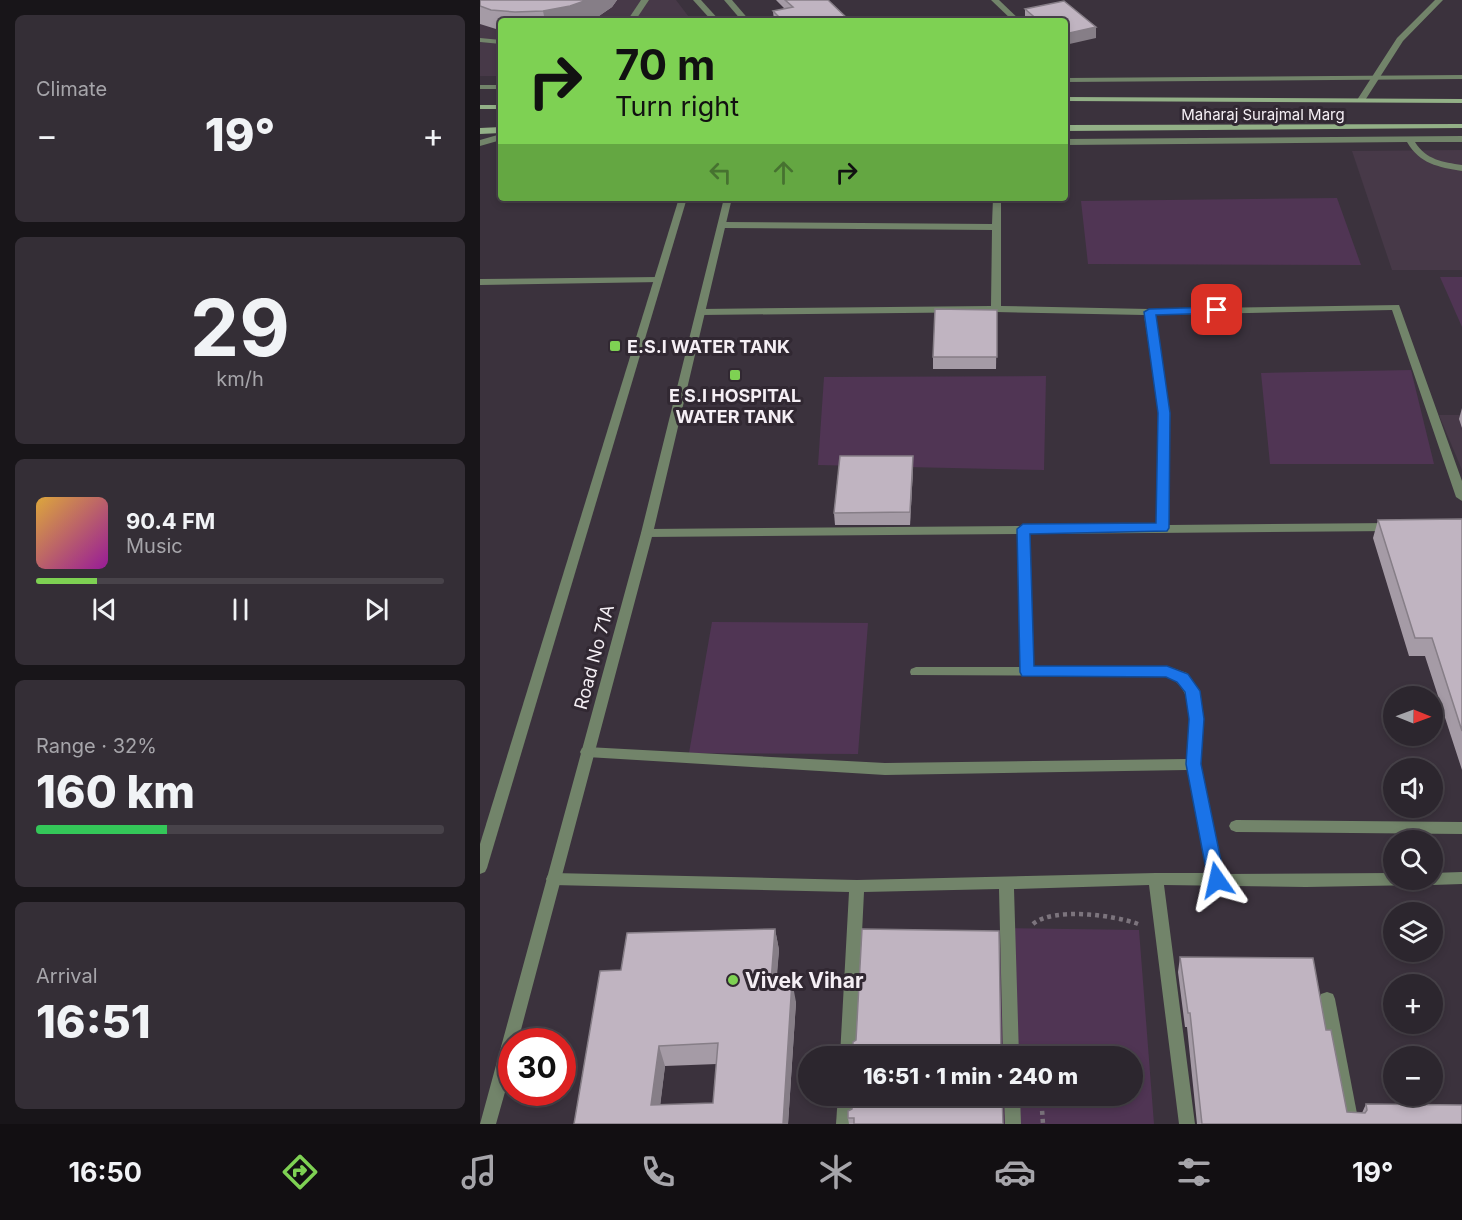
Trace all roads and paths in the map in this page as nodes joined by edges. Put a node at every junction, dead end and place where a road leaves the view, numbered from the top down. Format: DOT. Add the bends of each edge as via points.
graph roads {
  1 [pos="645,0"];
  2 [pos="697,0"];
  3 [pos="728,0"];
  4 [pos="995,0"];
  5 [pos="1438,0"];
  6 [pos="633,18"];
  7 [pos="713,18"];
  8 [pos="743,18"];
  9 [pos="1014,18"];
  10 [pos="480,40"];
  11 [pos="498,42"];
  12 [pos="1375,77"];
  13 [pos="1462,78"];
  14 [pos="1068,80"];
  15 [pos="480,87"];
  16 [pos="498,87"];
  17 [pos="1068,99"];
  18 [pos="1361,100"];
  19 [pos="1462,101"];
  20 [pos="480,107"];
  21 [pos="498,107"];
  22 [pos="1462,126"];
  23 [pos="1068,128"];
  24 [pos="480,130"];
  25 [pos="498,130"];
  26 [pos="498,138"];
  27 [pos="1462,139"];
  28 [pos="1410,140"];
  29 [pos="1068,142"];
  30 [pos="480,143"];
  31 [pos="1462,168"];
  32 [pos="682,201"];
  33 [pos="727,201"];
  34 [pos="997,201"];
  35 [pos="723,225"];
  36 [pos="996,227"];
  37 [pos="658,280"];
  38 [pos="480,282"];
  39 [pos="996,309"];
  40 [pos="701,312"];
  41 [pos="1149,312"];
  42 [pos="1462,497"];
  43 [pos="1402,527"];
  44 [pos="1162,528"];
  45 [pos="1023,529"];
  46 [pos="647,533"];
  47 [pos="916,672"];
  48 [pos="1027,672"];
  49 [pos="587,752"];
  50 [pos="1193,764"];
  51 [pos="1236,826"];
  52 [pos="1462,828"];
  53 [pos="1439,830"];
  54 [pos="1383,833"];
  55 [pos="480,868"];
  56 [pos="1462,878"];
  57 [pos="553,879"];
  58 [pos="1156,879"];
  59 [pos="1383,879"];
  60 [pos="1443,879"];
  61 [pos="1217,880"];
  62 [pos="1006,884"];
  63 [pos="857,886"];
  64 [pos="1031,928"];
  65 [pos="1144,934"];
  66 [pos="1327,999"];
  67 [pos="849,1046"];
  68 [pos="1011,1046"];
  69 [pos="845,1106"];
  70 [pos="1012,1106"];
  71 [pos="1042,1106"];
  72 [pos="488,1124"];
  73 [pos="844,1124"];
  74 [pos="1013,1124"];
  75 [pos="1043,1124"];
  76 [pos="1187,1124"];
  77 [pos="1351,1124"];
  1 -- 6 [label="street"];
  2 -- 7 [label="street"];
  3 -- 8 [label="street"];
  4 -- 9 [label="street"];
  5 -- 12 [label="street" via="1400,40"];
  10 -- 11 [label="street"];
  12 -- 13 [label="street"];
  12 -- 14 [label="street"];
  12 -- 18 [label="street"];
  15 -- 16 [label="street"];
  17 -- 18 [label="main road"];
  18 -- 19 [label="main road"];
  20 -- 21 [label="main road"];
  22 -- 23 [label="main road, Maharaj Surajmal Marg"];
  24 -- 25 [label="main road"];
  26 -- 30 [label="street"];
  27 -- 28 [label="street"];
  28 -- 29 [label="street"];
  28 -- 31 [label="street" via="1417,154 1435,164"];
  32 -- 37 [label="street"];
  33 -- 35 [label="street, Road No 71A"];
  34 -- 36 [label="street"];
  35 -- 36 [label="street"];
  35 -- 40 [label="street, Road No 71A"];
  36 -- 39 [label="street"];
  37 -- 38 [label="street"];
  37 -- 55 [label="street"];
  39 -- 40 [label="street"];
  39 -- 41 [label="street"];
  40 -- 46 [label="street, Road No 71A"];
  41 -- 42 [label="street" via="1396,307"];
  41 -- 44 [label="street" via="1164,413"];
  43 -- 44 [label="street"];
  44 -- 45 [label="street"];
  45 -- 46 [label="street"];
  45 -- 48 [label="street"];
  46 -- 49 [label="street, Road No 71A"];
  47 -- 48 [label="street"];
  48 -- 50 [label="street" via="1167,671 1182,678 1192,691 1196,719"];
  49 -- 50 [label="street" via="885,769"];
  49 -- 57 [label="street, Road No 71A"];
  50 -- 61 [label="street"];
  51 -- 54 [label="street"];
  52 -- 53 [label="street"];
  56 -- 60 [label="street"];
  57 -- 63 [label="street"];
  57 -- 72 [label="street, Road No 71A"];
  58 -- 61 [label="street"];
  58 -- 62 [label="street"];
  58 -- 76 [label="street"];
  59 -- 61 [label="street"];
  62 -- 63 [label="street"];
  62 -- 68 [label="street"];
  63 -- 67 [label="street"];
  64 -- 65 [label="path" via="1040,918 1100,916 1126,919 1138,924"];
  66 -- 77 [label="street"];
  69 -- 73 [label="street"];
  70 -- 74 [label="street"];
  71 -- 75 [label="path"];
}
